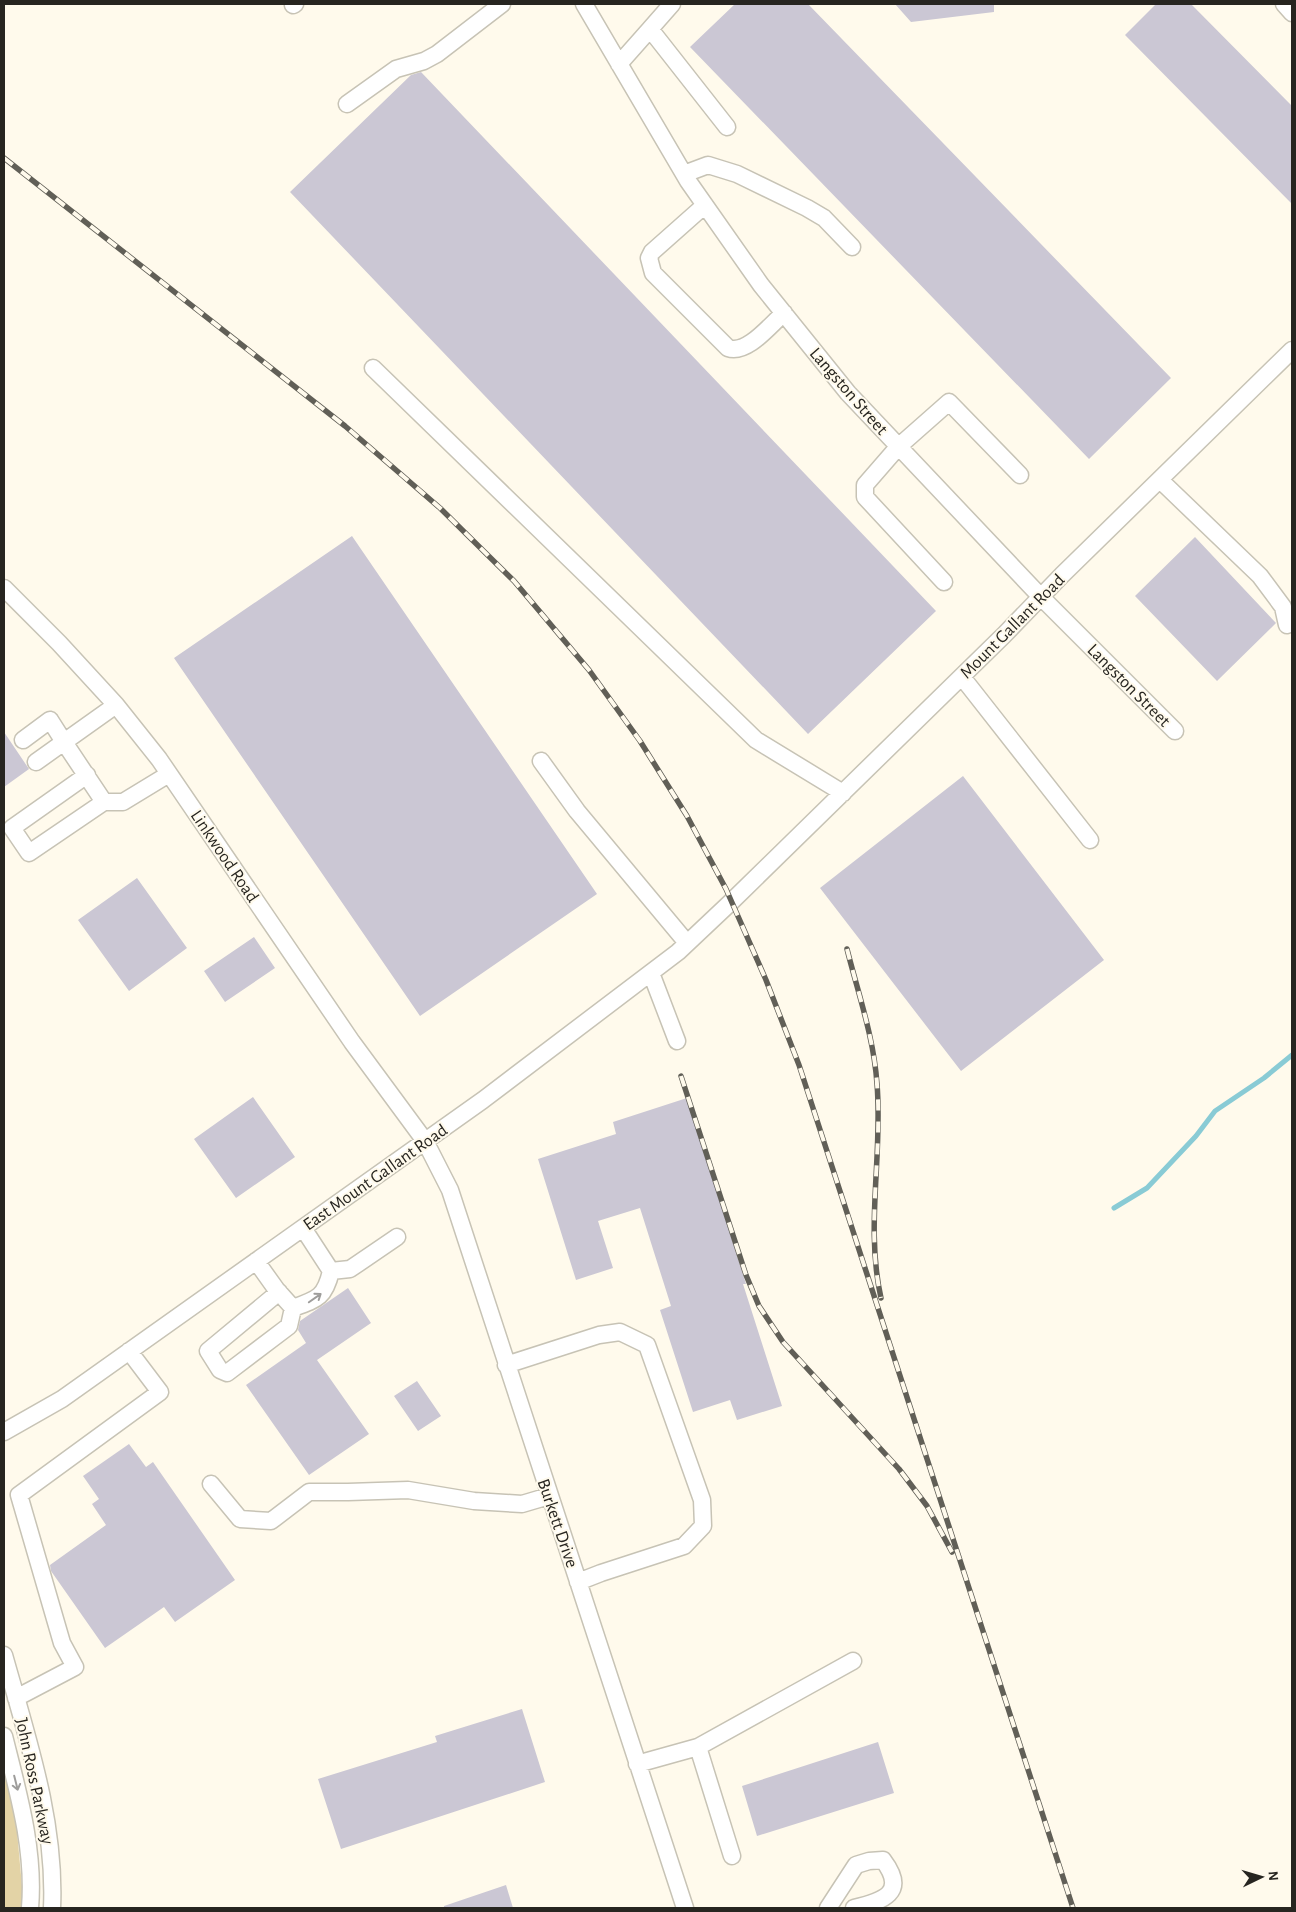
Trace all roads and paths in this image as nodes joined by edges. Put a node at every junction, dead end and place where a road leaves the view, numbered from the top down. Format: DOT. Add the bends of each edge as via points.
graph roads {
  1 [pos="502,4"];
  2 [pos="584,4"];
  3 [pos="672,4"];
  4 [pos="1284,4"];
  5 [pos="1292,12"];
  6 [pos="650,29"];
  7 [pos="619,64"];
  8 [pos="347,104"];
  9 [pos="727,127"];
  10 [pos="684,174"];
  11 [pos="705,205"];
  12 [pos="852,247"];
  13 [pos="784,313"];
  14 [pos="1292,350"];
  15 [pos="373,368"];
  16 [pos="898,447"];
  17 [pos="1020,475"];
  18 [pos="1160,480"];
  19 [pos="944,582"];
  20 [pos="4,588"];
  21 [pos="1042,597"];
  22 [pos="1287,625"];
  23 [pos="962,677"];
  24 [pos="116,705"];
  25 [pos="1175,731"];
  26 [pos="23,740"];
  27 [pos="64,742"];
  28 [pos="541,761"];
  29 [pos="36,762"];
  30 [pos="169,774"];
  31 [pos="87,775"];
  32 [pos="843,793"];
  33 [pos="104,802"];
  34 [pos="1090,840"];
  35 [pos="731,902"];
  36 [pos="687,943"];
  37 [pos="651,973"];
  38 [pos="677,1041"];
  39 [pos="425,1141"];
  40 [pos="303,1228"];
  41 [pos="397,1237"];
  42 [pos="256,1261"];
  43 [pos="331,1271"];
  44 [pos="279,1292"];
  45 [pos="293,1308"];
  46 [pos="130,1351"];
  47 [pos="506,1365"];
  48 [pos="4,1432"];
  49 [pos="211,1484"];
  50 [pos="549,1496"];
  51 [pos="578,1582"];
  52 [pos="4,1655"];
  53 [pos="853,1662"];
  54 [pos="16,1698"];
  55 [pos="4,1736"];
  56 [pos="698,1747"];
  57 [pos="637,1764"];
  58 [pos="732,1856"];
  59 [pos="30,1908"];
  60 [pos="52,1908"];
  61 [pos="685,1908"];
  62 [pos="828,1908"];
  63 [pos="854,1908"];
  1 -- 8 [label="street" via="437,54 396,69"];
  2 -- 7 [label="street, Langston Street"];
  3 -- 6 [label="street"];
  4 -- 5 [label="street"];
  6 -- 7 [label="street"];
  6 -- 9 [label="street"];
  7 -- 10 [label="street, Langston Street"];
  10 -- 11 [label="street, Langston Street"];
  10 -- 12 [label="street" via="708,165 737,174 824,218"];
  11 -- 13 [label="street, Langston Street"];
  11 -- 13 [label="street" via="652,252 649,258 653,273 728,348 743,349"];
  13 -- 16 [label="street, Langston Street" via="848,394"];
  14 -- 18 [label="street, Mount Gallant Road"];
  15 -- 32 [label="street" via="756,740"];
  16 -- 17 [label="street" via="949,402"];
  16 -- 19 [label="street" via="865,485 865,497"];
  16 -- 21 [label="street, Langston Street"];
  18 -- 21 [label="street, Mount Gallant Road"];
  18 -- 22 [label="street" via="1260,576 1283,607"];
  20 -- 24 [label="street, Linkwood Road"];
  21 -- 23 [label="street, Mount Gallant Road"];
  21 -- 25 [label="street, Langston Street"];
  23 -- 32 [label="street, Mount Gallant Road"];
  23 -- 34 [label="street"];
  24 -- 27 [label="street"];
  24 -- 30 [label="street, Linkwood Road"];
  26 -- 27 [label="street" via="50,720"];
  27 -- 29 [label="street"];
  27 -- 31 [label="street"];
  28 -- 36 [label="street" via="577,811"];
  30 -- 33 [label="street" via="123,802"];
  30 -- 39 [label="street, Linkwood Road" via="346,1034"];
  31 -- 33 [label="street"];
  31 -- 33 [label="street" via="12,828 29,854"];
  32 -- 35 [label="street, Mount Gallant Road"];
  35 -- 36 [label="street, East Mount Gallant Road"];
  36 -- 37 [label="street, East Mount Gallant Road"];
  37 -- 38 [label="street"];
  37 -- 39 [label="street, East Mount Gallant Road"];
  39 -- 40 [label="street, East Mount Gallant Road"];
  39 -- 47 [label="street, Burkett Drive" via="450,1190"];
  40 -- 42 [label="street, East Mount Gallant Road"];
  40 -- 43 [label="street"];
  41 -- 43 [label="street" via="350,1269"];
  42 -- 44 [label="street"];
  42 -- 46 [label="street, East Mount Gallant Road"];
  45 -- 43 [label="street, one-way" via="314,1300 327,1287"];
  44 -- 45 [label="street"];
  44 -- 45 [label="street" via="208,1352 220,1370 227,1373 289,1326"];
  46 -- 48 [label="street, East Mount Gallant Road" via="62,1399"];
  46 -- 54 [label="street" via="160,1392 19,1495 62,1643 75,1667"];
  47 -- 50 [label="street, Burkett Drive"];
  47 -- 51 [label="street" via="599,1335 620,1332 647,1345 702,1500 703,1526 684,1546"];
  49 -- 50 [label="street" via="240,1519 270,1521 309,1492 408,1490 474,1501 522,1504"];
  50 -- 51 [label="street, Burkett Drive"];
  51 -- 57 [label="street, Burkett Drive"];
  52 -- 54 [label="street, John Ross Parkway"];
  53 -- 56 [label="street"];
  54 -- 60 [label="street, John Ross Parkway" via="51,1849"];
  55 -- 59 [label="street, John Ross Parkway, one-way" via="29,1851"];
  56 -- 57 [label="street"];
  56 -- 58 [label="street"];
  57 -- 61 [label="street, Burkett Drive"];
  62 -- 63 [label="street" via="856,1864 883,1860 893,1875 893,1887 878,1903"];
}
